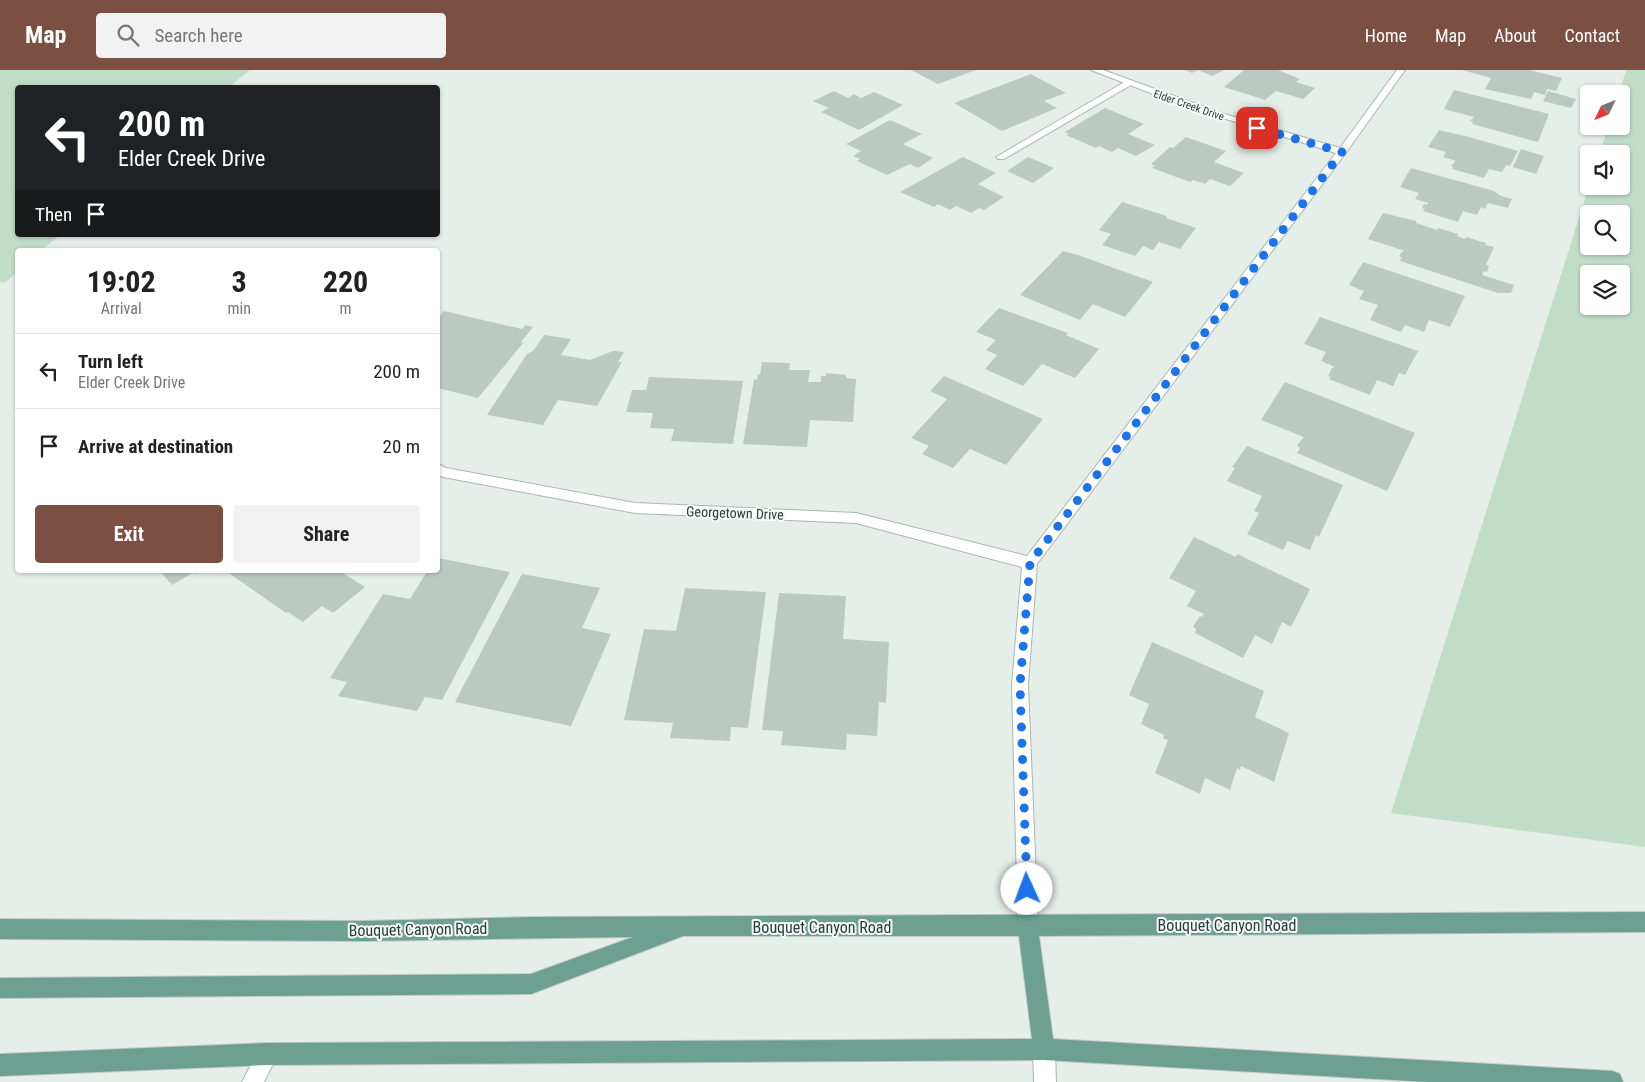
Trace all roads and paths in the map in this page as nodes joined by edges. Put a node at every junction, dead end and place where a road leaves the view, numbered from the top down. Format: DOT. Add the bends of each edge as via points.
graph roads {
  1 [pos="1096,70"];
  2 [pos="1401,70"];
  3 [pos="1128,84"];
  4 [pos="1342,152"];
  5 [pos="1001,157"];
  6 [pos="440,470"];
  7 [pos="1030,563"];
  8 [pos="1645,922"];
  9 [pos="1028,926"];
  10 [pos="685,927"];
  11 [pos="0,929"];
  12 [pos="0,988"];
  13 [pos="1044,1049"];
  14 [pos="267,1054"];
  15 [pos="0,1065"];
  16 [pos="253,1082"];
  17 [pos="1045,1082"];
  18 [pos="1612,1082"];
  1 -- 3 [label="street, Elder Creek Drive"];
  2 -- 4 [label="street"];
  3 -- 4 [label="street, Elder Creek Drive" via="1257,128"];
  3 -- 5 [label="street"];
  4 -- 7 [label="street"];
  6 -- 7 [label="street, Georgetown Drive" via="635,508 856,518"];
  7 -- 9 [label="street" via="1020,685"];
  8 -- 9 [label="main road, Bouquet Canyon Road"];
  9 -- 10 [label="main road, Bouquet Canyon Road"];
  9 -- 13 [label="main road"];
  10 -- 11 [label="main road, Bouquet Canyon Road" via="364,931"];
  10 -- 12 [label="main road" via="531,984"];
  13 -- 14 [label="main road"];
  13 -- 17 [label="street"];
  13 -- 18 [label="main road"];
  14 -- 15 [label="main road"];
  14 -- 16 [label="street"];
}
